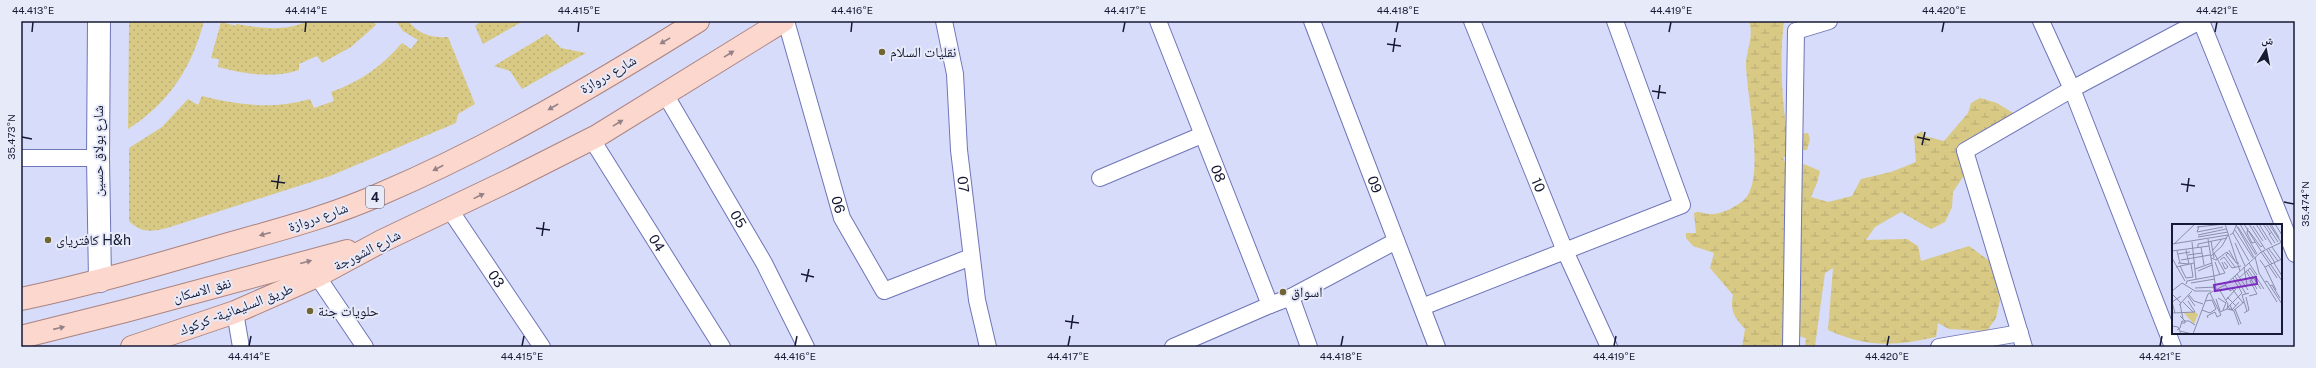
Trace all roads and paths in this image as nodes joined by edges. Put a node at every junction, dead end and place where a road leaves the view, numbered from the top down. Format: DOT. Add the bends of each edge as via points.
graph roads {
  1 [pos="99,21"];
  2 [pos="698,21"];
  3 [pos="782,21"];
  4 [pos="786,21"];
  5 [pos="944,21"];
  6 [pos="1158,21"];
  7 [pos="1312,21"];
  8 [pos="1472,21"];
  9 [pos="1615,21"];
  10 [pos="1829,21"];
  11 [pos="2041,21"];
  12 [pos="2200,21"];
  13 [pos="2072,89"];
  14 [pos="664,94"];
  15 [pos="1202,135"];
  16 [pos="591,138"];
  17 [pos="21,158"];
  18 [pos="98,158"];
  19 [pos="1100,178"];
  20 [pos="450,210"];
  21 [pos="382,241"];
  22 [pos="1396,241"];
  23 [pos="1565,251"];
  24 [pos="2295,254"];
  25 [pos="971,257"];
  26 [pos="317,276"];
  27 [pos="100,281"];
  28 [pos="1291,297"];
  29 [pos="21,299"];
  30 [pos="1270,305"];
  31 [pos="1422,307"];
  32 [pos="235,312"];
  33 [pos="21,337"];
  34 [pos="2022,340"];
  35 [pos="132,347"];
  36 [pos="241,347"];
  37 [pos="365,347"];
  38 [pos="542,347"];
  39 [pos="722,347"];
  40 [pos="806,347"];
  41 [pos="988,347"];
  42 [pos="1173,347"];
  43 [pos="1309,347"];
  44 [pos="1437,347"];
  45 [pos="1609,347"];
  46 [pos="1791,347"];
  47 [pos="1939,347"];
  48 [pos="2173,347"];
  1 -- 18 [label="street, شارع بولاق حسين"];
  2 -- 27 [label="main road, شارع دروازة / 4, one-way" via="486,144 383,194 288,228"];
  14 -- 3 [label="main road, one-way"];
  4 -- 25 [label="street, 06" via="842,218 884,291"];
  5 -- 25 [label="street, 07" via="955,74 959,150"];
  6 -- 15 [label="street, 08"];
  7 -- 22 [label="street, 09"];
  8 -- 23 [label="street, 10"];
  9 -- 23 [label="street" via="1682,205"];
  10 -- 46 [label="street" via="1796,31"];
  11 -- 13 [label="street"];
  12 -- 13 [label="street"];
  12 -- 24 [label="street"];
  13 -- 34 [label="street" via="1965,151"];
  13 -- 48 [label="street"];
  16 -- 14 [label="main road, one-way"];
  14 -- 40 [label="street, 05" via="764,263"];
  15 -- 19 [label="street"];
  15 -- 30 [label="street, 08"];
  20 -- 16 [label="main road, one-way"];
  16 -- 39 [label="street, 04"];
  17 -- 18 [label="street"];
  18 -- 27 [label="street, شارع بولاق حسين"];
  20 -- 21 [label="main road, شارع الشورجة"];
  20 -- 38 [label="street, 03"];
  21 -- 26 [label="main road, شارع الشورجة"];
  33 -- 21 [label="main road, نفق الاسكان, one-way" via="139,308"];
  22 -- 28 [label="street"];
  22 -- 31 [label="street, 09"];
  23 -- 31 [label="street"];
  23 -- 45 [label="street, 10"];
  25 -- 41 [label="street, 07" via="977,300"];
  26 -- 32 [label="main road, طريق السليمانية - كركوك"];
  26 -- 37 [label="street"];
  27 -- 29 [label="main road, شارع دروازة / 4"];
  28 -- 30 [label="street"];
  28 -- 43 [label="street"];
  30 -- 42 [label="street"];
  31 -- 44 [label="street, 09"];
  32 -- 35 [label="main road, طريق السليمانية - كركوك"];
  32 -- 36 [label="street"];
  34 -- 47 [label="street"];
}
